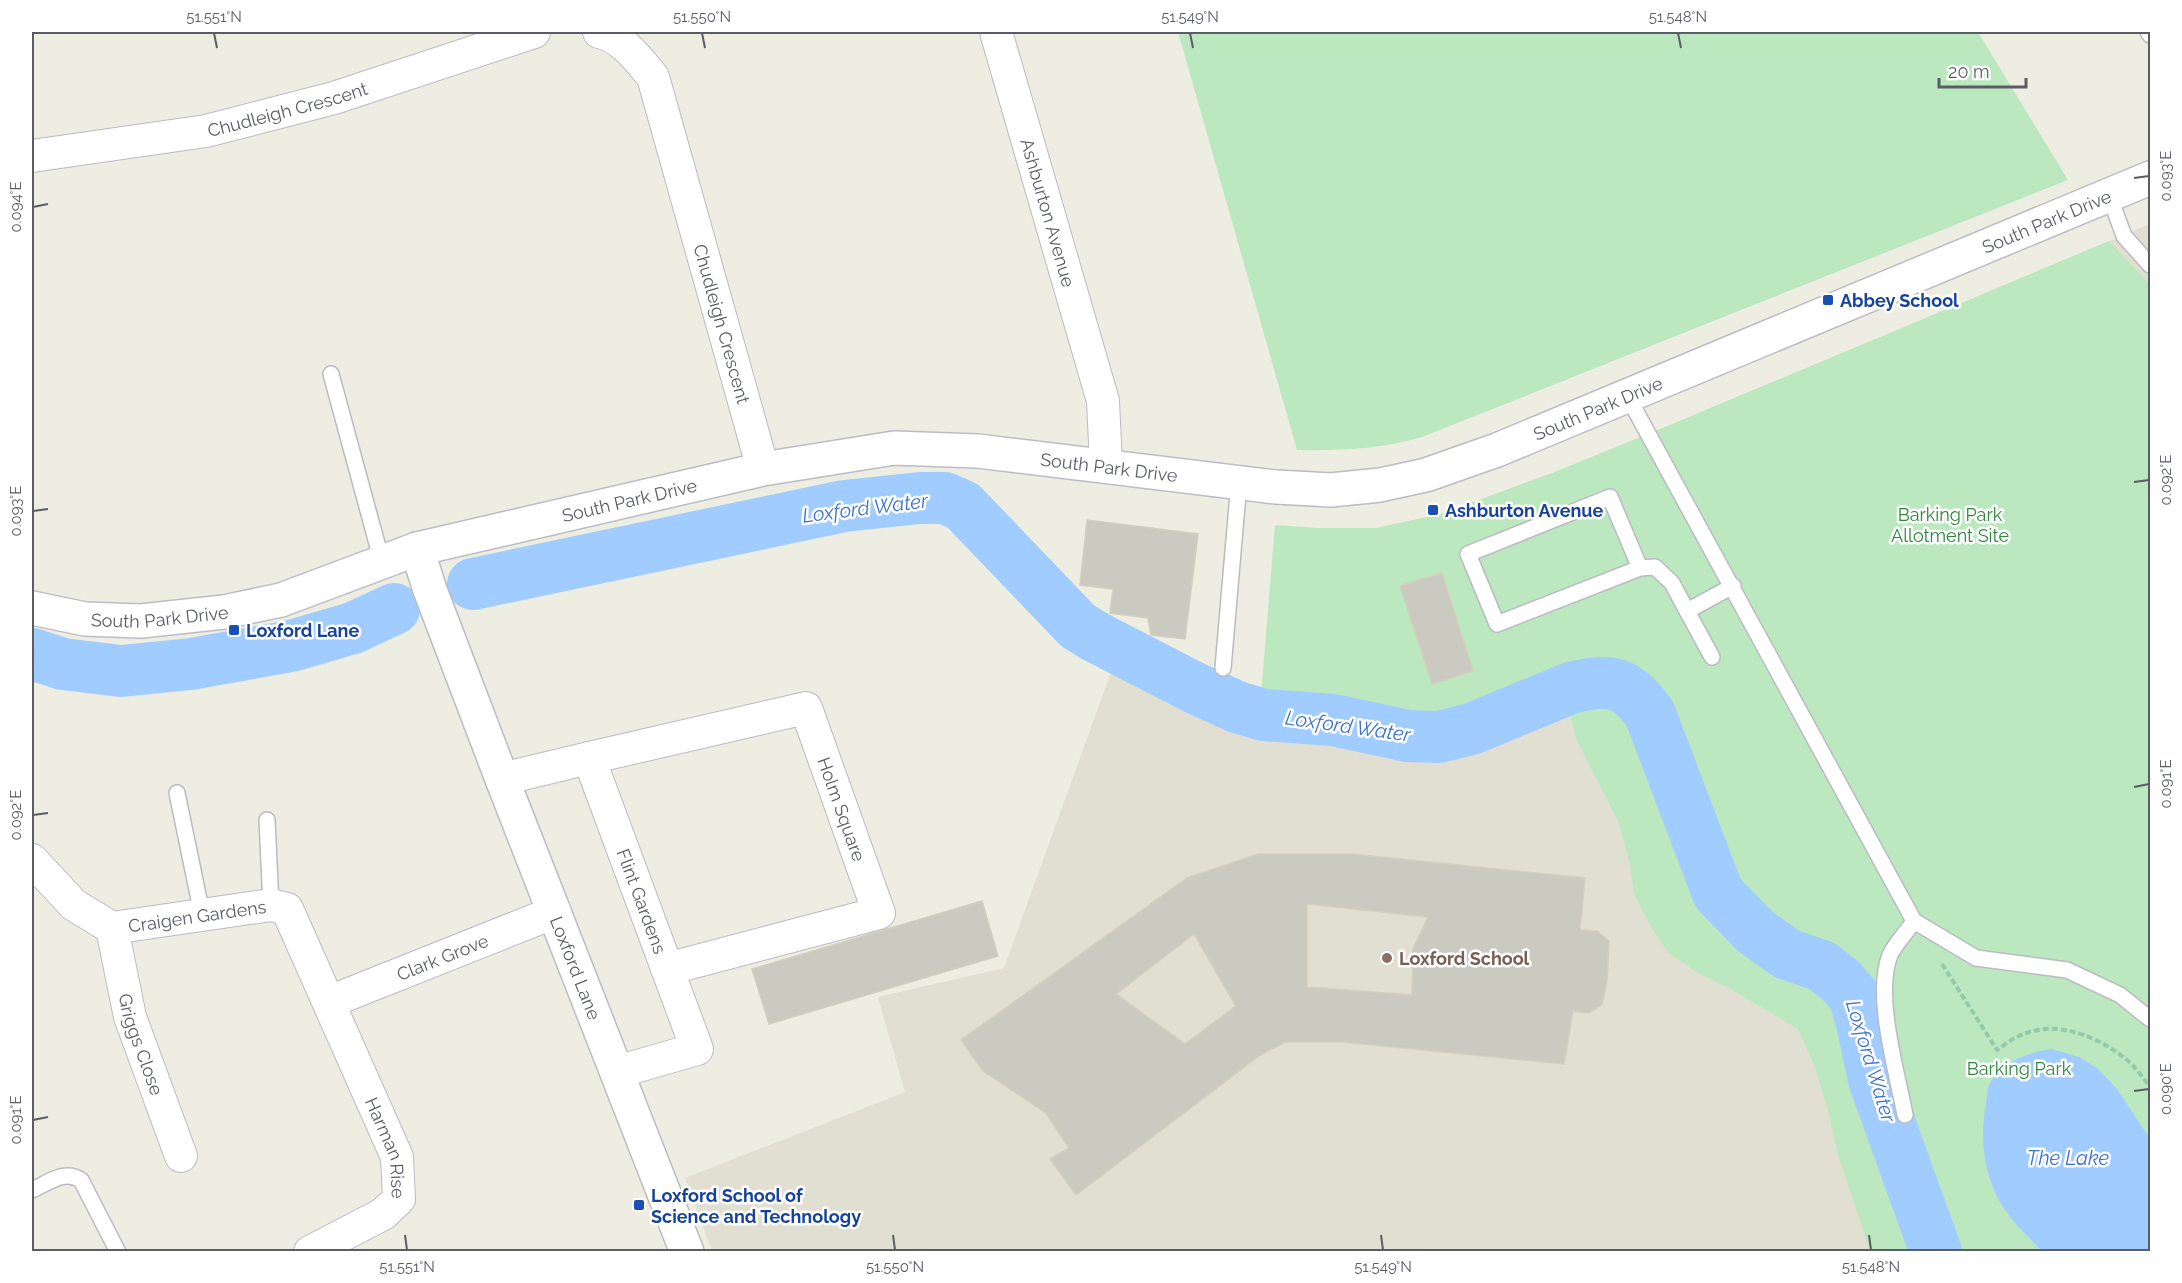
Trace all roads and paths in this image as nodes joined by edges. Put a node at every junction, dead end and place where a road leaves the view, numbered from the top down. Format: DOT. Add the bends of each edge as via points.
graph roads {
  1 [pos="534,32"];
  2 [pos="599,32"];
  3 [pos="996,32"];
  4 [pos="32,156"];
  5 [pos="2151,178"];
  6 [pos="2109,195"];
  7 [pos="2151,265"];
  8 [pos="331,374"];
  9 [pos="1628,397"];
  10 [pos="1106,465"];
  11 [pos="763,469"];
  12 [pos="1239,483"];
  13 [pos="417,549"];
  14 [pos="382,562"];
  15 [pos="1640,568"];
  16 [pos="1733,586"];
  17 [pos="32,608"];
  18 [pos="1688,611"];
  19 [pos="1712,657"];
  20 [pos="1223,668"];
  21 [pos="589,758"];
  22 [pos="502,779"];
  23 [pos="177,794"];
  24 [pos="267,820"];
  25 [pos="32,860"];
  26 [pos="271,905"];
  27 [pos="555,912"];
  28 [pos="202,914"];
  29 [pos="1914,921"];
  30 [pos="112,928"];
  31 [pos="1940,961"];
  32 [pos="667,969"];
  33 [pos="329,1002"];
  34 [pos="2151,1019"];
  35 [pos="617,1072"];
  36 [pos="2151,1087"];
  37 [pos="1905,1114"];
  38 [pos="181,1156"];
  39 [pos="32,1190"];
  40 [pos="118,1251"];
  41 [pos="310,1251"];
  42 [pos="687,1251"];
  1 -- 4 [label="street, Chudleigh Crescent" via="334,98 206,131"];
  2 -- 11 [label="street, Chudleigh Crescent" via="608,34 634,54 653,77"];
  3 -- 10 [label="street, Ashburton Avenue" via="1103,401"];
  5 -- 6 [label="street, South Park Drive"];
  6 -- 7 [label="lane" via="2124,236"];
  6 -- 9 [label="street, South Park Drive"];
  8 -- 14 [label="lane"];
  9 -- 12 [label="street, South Park Drive" via="1487,453 1380,485 1331,490"];
  9 -- 16 [label="lane"];
  10 -- 11 [label="street, South Park Drive" via="978,451 894,448"];
  10 -- 12 [label="street, South Park Drive"];
  11 -- 13 [label="street, South Park Drive"];
  12 -- 20 [label="lane"];
  13 -- 14 [label="street, South Park Drive"];
  13 -- 22 [label="street, Loxford Lane"];
  14 -- 17 [label="street, South Park Drive" via="281,600 224,612 141,621 85,619"];
  15 -- 15 [label="lane" via="1497,624 1468,554 1610,497"];
  15 -- 18 [label="lane" via="1655,567 1672,582"];
  16 -- 18 [label="lane"];
  16 -- 29 [label="lane"];
  18 -- 19 [label="lane"];
  21 -- 22 [label="street"];
  21 -- 32 [label="street, Flint Gardens"];
  21 -- 32 [label="street, Holm Square" via="806,708 879,913"];
  22 -- 27 [label="street, Loxford Lane"];
  23 -- 28 [label="lane"];
  24 -- 26 [label="lane"];
  25 -- 30 [label="street, Craigen Gardens" via="74,905"];
  26 -- 28 [label="street, Craigen Gardens"];
  26 -- 33 [label="street, Craigen Gardens" via="287,909"];
  27 -- 33 [label="street, Clark Grove"];
  27 -- 35 [label="street, Loxford Lane"];
  28 -- 30 [label="street, Craigen Gardens"];
  29 -- 34 [label="lane" via="1976,958 2067,970 2120,995"];
  29 -- 37 [label="lane" via="1890,955 1885,985 1885,1014"];
  30 -- 38 [label="street, Griggs Close" via="130,1017"];
  31 -- 36 [label="path" via="1997,1050 2017,1036 2050,1028 2079,1032 2127,1059"];
  32 -- 35 [label="street, Flint Gardens" via="697,1049"];
  33 -- 41 [label="street, Harman Rise" via="397,1157 399,1199 383,1214"];
  35 -- 42 [label="street, Loxford Lane"];
  39 -- 40 [label="lane" via="66,1174 81,1180"];
}
